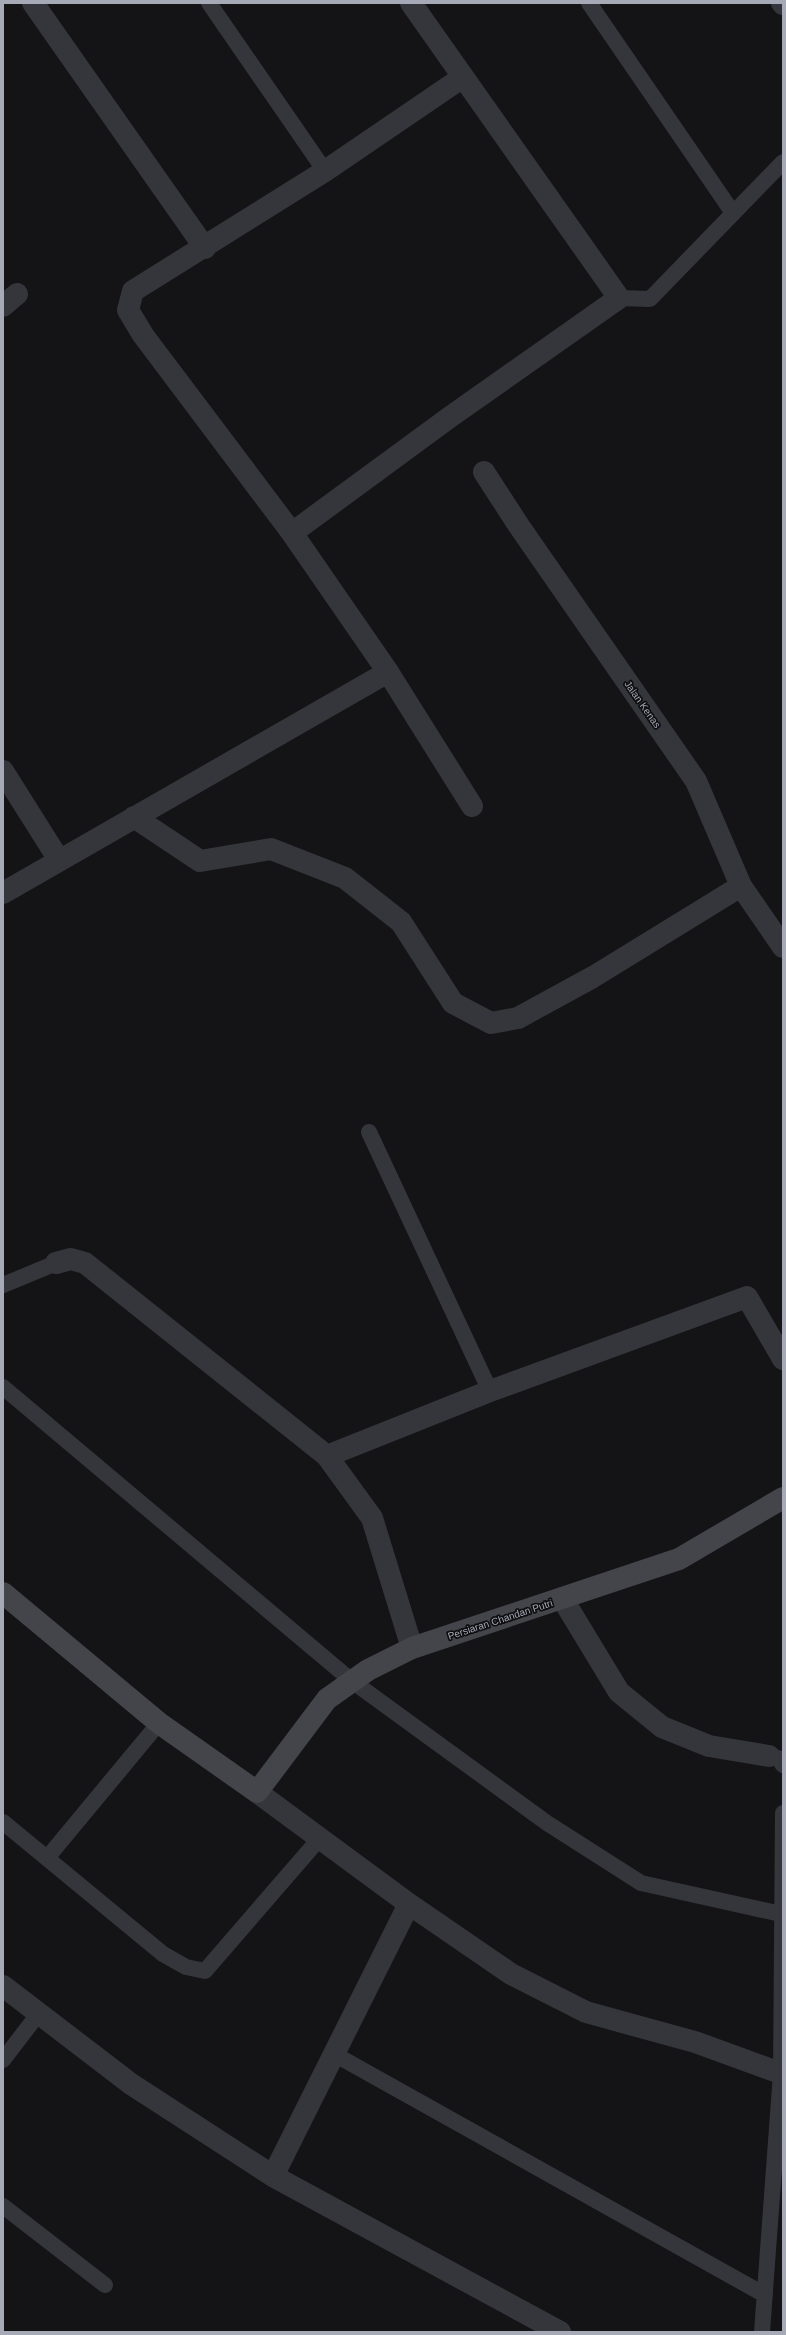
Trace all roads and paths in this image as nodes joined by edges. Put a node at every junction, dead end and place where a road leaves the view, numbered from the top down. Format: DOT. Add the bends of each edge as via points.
graph roads {
  1 [pos="33,3"];
  2 [pos="209,3"];
  3 [pos="411,3"];
  4 [pos="589,3"];
  5 [pos="463,77"];
  6 [pos="783,162"];
  7 [pos="324,171"];
  8 [pos="733,213"];
  9 [pos="205,248"];
  10 [pos="619,298"];
  11 [pos="484,472"];
  12 [pos="292,533"];
  13 [pos="388,672"];
  14 [pos="3,771"];
  15 [pos="472,806"];
  16 [pos="134,817"];
  17 [pos="59,860"];
  18 [pos="741,886"];
  19 [pos="3,893"];
  20 [pos="783,947"];
  21 [pos="369,1132"];
  22 [pos="56,1263"];
  23 [pos="3,1286"];
  24 [pos="783,1360"];
  25 [pos="3,1387"];
  26 [pos="490,1391"];
  27 [pos="327,1456"];
  28 [pos="783,1498"];
  29 [pos="3,1593"];
  30 [pos="562,1598"];
  31 [pos="412,1648"];
  32 [pos="352,1681"];
  33 [pos="160,1723"];
  34 [pos="776,1760"];
  35 [pos="257,1792"];
  36 [pos="783,1813"];
  37 [pos="3,1822"];
  38 [pos="320,1838"];
  39 [pos="47,1858"];
  40 [pos="409,1904"];
  41 [pos="782,1914"];
  42 [pos="3,1986"];
  43 [pos="39,2014"];
  44 [pos="334,2054"];
  45 [pos="3,2060"];
  46 [pos="782,2073"];
  47 [pos="273,2176"];
  48 [pos="3,2206"];
  49 [pos="105,2284"];
  50 [pos="765,2295"];
  51 [pos="560,2332"];
  52 [pos="762,2332"];
  1 -- 9 [label="street"];
  2 -- 7 [label="lane"];
  3 -- 5 [label="street"];
  4 -- 8 [label="lane"];
  5 -- 7 [label="street"];
  5 -- 10 [label="street"];
  6 -- 8 [label="lane"];
  7 -- 9 [label="street"];
  8 -- 10 [label="lane" via="650,299"];
  9 -- 12 [label="street" via="133,291 128,310 142,335"];
  10 -- 12 [label="street"];
  11 -- 18 [label="street, Jalan Kenas" via="696,781"];
  12 -- 13 [label="street"];
  13 -- 15 [label="street"];
  13 -- 16 [label="street"];
  14 -- 17 [label="street"];
  16 -- 17 [label="street"];
  16 -- 18 [label="street" via="200,861 271,849 345,878 401,922 453,1003 491,1023 518,1018 593,977"];
  17 -- 19 [label="street"];
  18 -- 20 [label="street, Jalan Kenas"];
  21 -- 26 [label="lane"];
  22 -- 23 [label="lane"];
  22 -- 27 [label="street" via="71,1259 85,1263"];
  24 -- 26 [label="street" via="747,1297"];
  25 -- 32 [label="lane"];
  26 -- 27 [label="street"];
  27 -- 31 [label="street" via="372,1518"];
  28 -- 30 [label="street, Persiaran Chandan Putri" via="679,1559"];
  29 -- 33 [label="street"];
  30 -- 31 [label="street, Persiaran Chandan Putri"];
  30 -- 34 [label="street" via="619,1692 662,1727 709,1746"];
  31 -- 32 [label="street, Persiaran Chandan Putri"];
  32 -- 35 [label="street, Persiaran Chandan Putri" via="327,1699"];
  32 -- 41 [label="lane" via="547,1823 641,1883"];
  33 -- 35 [label="street"];
  33 -- 39 [label="lane"];
  35 -- 38 [label="street"];
  36 -- 41 [label="lane"];
  37 -- 39 [label="lane"];
  38 -- 39 [label="lane" via="205,1971 186,1967 163,1954"];
  38 -- 40 [label="street"];
  40 -- 44 [label="street"];
  40 -- 46 [label="street" via="511,1974 586,2012 695,2042"];
  41 -- 46 [label="lane"];
  42 -- 43 [label="street"];
  43 -- 45 [label="lane"];
  43 -- 47 [label="street" via="130,2084"];
  44 -- 47 [label="street"];
  44 -- 50 [label="lane"];
  46 -- 50 [label="lane"];
  47 -- 51 [label="street"];
  48 -- 49 [label="lane"];
  50 -- 52 [label="lane"];
}
